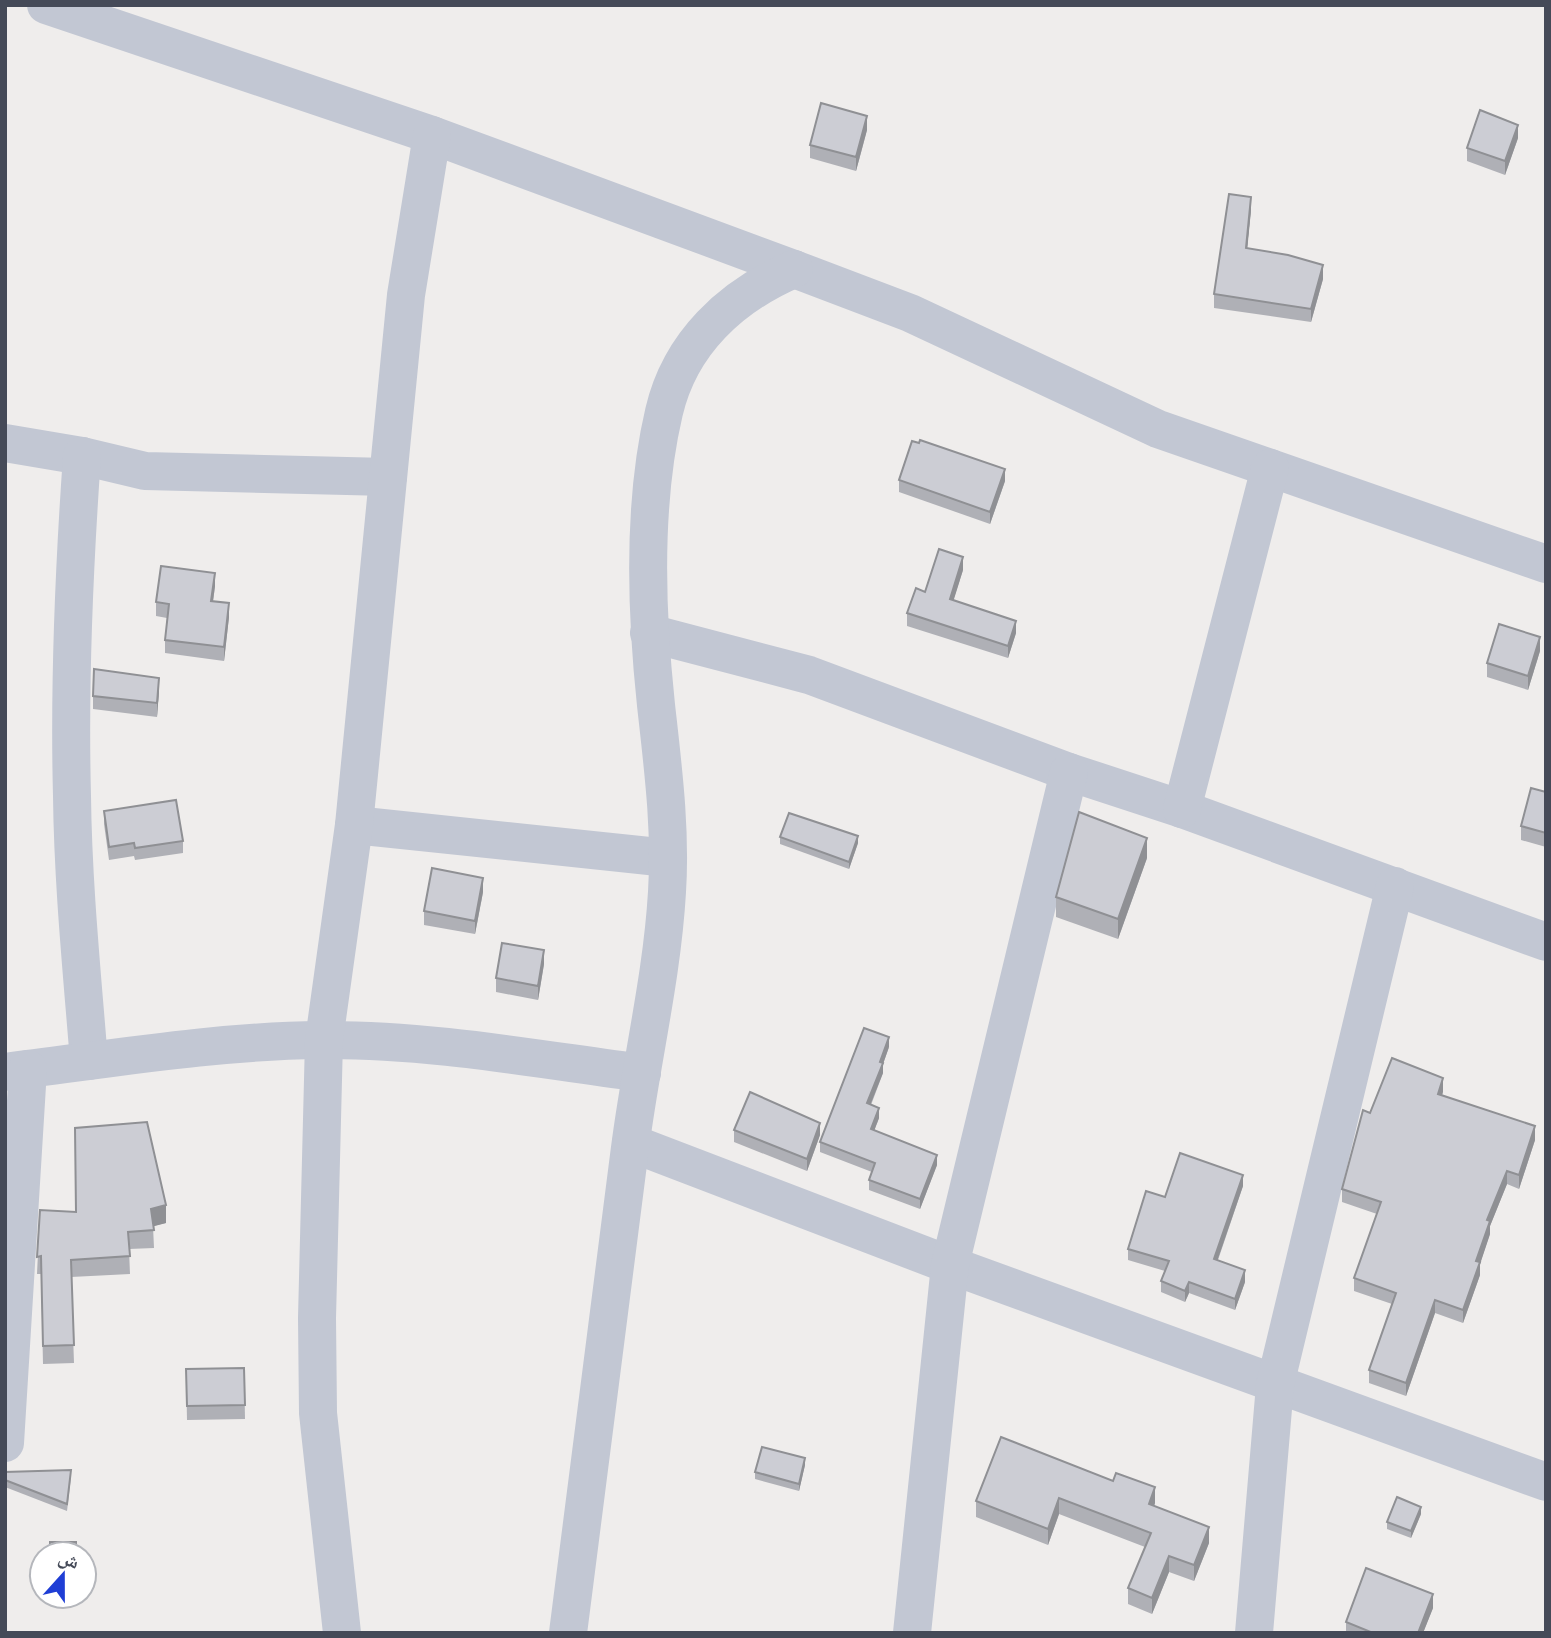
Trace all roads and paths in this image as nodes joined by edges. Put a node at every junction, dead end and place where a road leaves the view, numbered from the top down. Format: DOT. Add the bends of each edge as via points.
graph roads {
  1 [pos="46,5"];
  2 [pos="432,135"];
  3 [pos="794,270"];
  4 [pos="5,443"];
  5 [pos="82,456"];
  6 [pos="1270,468"];
  7 [pos="388,477"];
  8 [pos="1546,564"];
  9 [pos="649,633"];
  10 [pos="1069,772"];
  11 [pos="1182,809"];
  12 [pos="354,825"];
  13 [pos="668,858"];
  14 [pos="1395,886"];
  15 [pos="1546,942"];
  16 [pos="324,1040"];
  17 [pos="89,1061"];
  18 [pos="17,1071"];
  19 [pos="642,1073"];
  20 [pos="631,1143"];
  21 [pos="950,1265"];
  22 [pos="1275,1385"];
  23 [pos="7,1393"];
  24 [pos="5,1443"];
  25 [pos="1546,1482"];
  26 [pos="342,1633"];
  27 [pos="568,1633"];
  28 [pos="912,1633"];
  29 [pos="1254,1633"];
  1 -- 2 [label="street"];
  2 -- 3 [label="street"];
  2 -- 7 [label="street" via="406,295"];
  3 -- 6 [label="street" via="910,313 1158,429"];
  3 -- 9 [label="street" via="768,280 724,311 687,355 673,382 652,484"];
  4 -- 5 [label="street"];
  5 -- 7 [label="street" via="145,471"];
  5 -- 17 [label="street" via="71,715 75,881"];
  6 -- 8 [label="street"];
  6 -- 11 [label="street"];
  7 -- 12 [label="street"];
  9 -- 10 [label="street" via="809,675"];
  9 -- 13 [label="street" via="664,766"];
  10 -- 11 [label="street"];
  10 -- 21 [label="street"];
  11 -- 14 [label="street"];
  12 -- 13 [label="street"];
  12 -- 16 [label="street"];
  13 -- 19 [label="street" via="662,956"];
  14 -- 15 [label="street"];
  14 -- 22 [label="street"];
  16 -- 17 [label="street" via="251,1042"];
  16 -- 19 [label="street" via="422,1044"];
  16 -- 26 [label="street" via="318,1413"];
  17 -- 18 [label="street"];
  18 -- 23 [label="street"];
  19 -- 20 [label="street"];
  20 -- 21 [label="street"];
  20 -- 27 [label="street"];
  21 -- 22 [label="street"];
  21 -- 28 [label="street"];
  22 -- 25 [label="street"];
  22 -- 29 [label="street"];
  23 -- 24 [label="street"];
}
